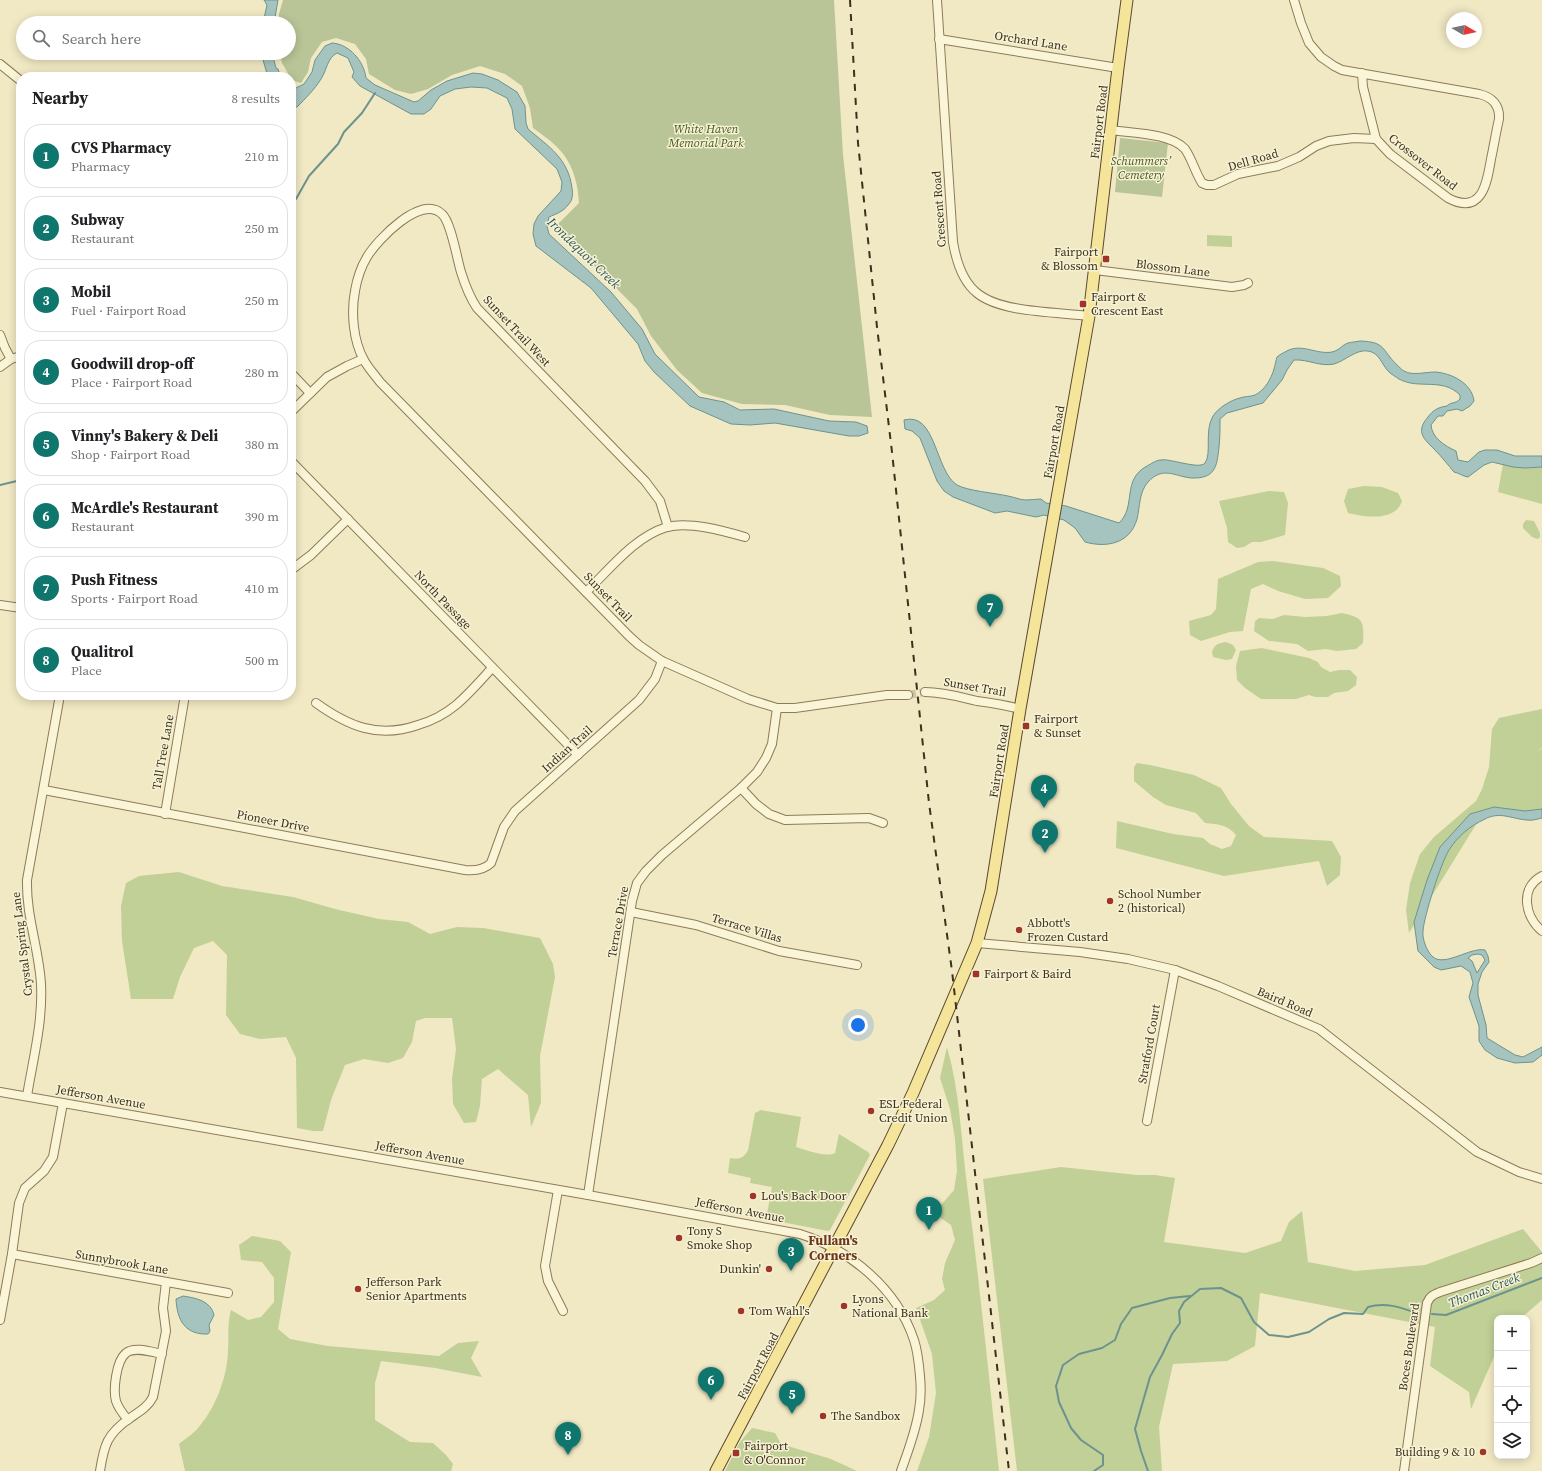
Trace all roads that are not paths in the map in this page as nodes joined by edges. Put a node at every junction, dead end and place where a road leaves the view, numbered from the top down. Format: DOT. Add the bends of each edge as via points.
graph roads {
  1 [pos="937,0"];
  2 [pos="1127,0"];
  3 [pos="1295,2"];
  4 [pos="940,39"];
  5 [pos="0,64"];
  6 [pos="1118,68"];
  7 [pos="1362,73"];
  8 [pos="16,77"];
  9 [pos="1111,130"];
  10 [pos="1376,140"];
  11 [pos="1095,270"];
  12 [pos="1248,283"];
  13 [pos="1089,316"];
  14 [pos="0,334"];
  15 [pos="16,358"];
  16 [pos="11,359"];
  17 [pos="363,359"];
  18 [pos="0,367"];
  19 [pos="296,378"];
  20 [pos="310,392"];
  21 [pos="296,407"];
  22 [pos="296,466"];
  23 [pos="348,519"];
  24 [pos="668,527"];
  25 [pos="745,537"];
  26 [pos="296,566"];
  27 [pos="586,592"];
  28 [pos="0,605"];
  29 [pos="16,607"];
  30 [pos="662,661"];
  31 [pos="492,668"];
  32 [pos="925,692"];
  33 [pos="908,694"];
  34 [pos="59,700"];
  35 [pos="184,700"];
  36 [pos="316,703"];
  37 [pos="777,708"];
  38 [pos="1020,709"];
  39 [pos="578,755"];
  40 [pos="741,788"];
  41 [pos="44,790"];
  42 [pos="165,814"];
  43 [pos="883,823"];
  44 [pos="493,859"];
  45 [pos="1542,876"];
  46 [pos="630,912"];
  47 [pos="1542,931"];
  48 [pos="977,943"];
  49 [pos="857,965"];
  50 [pos="1175,970"];
  51 [pos="0,1092"];
  52 [pos="26,1096"];
  53 [pos="63,1103"];
  54 [pos="1147,1122"];
  55 [pos="1542,1179"];
  56 [pos="558,1190"];
  57 [pos="588,1195"];
  58 [pos="834,1248"];
  59 [pos="12,1254"];
  60 [pos="1542,1258"];
  61 [pos="166,1282"];
  62 [pos="228,1293"];
  63 [pos="563,1311"];
  64 [pos="0,1320"];
  65 [pos="162,1354"];
  66 [pos="128,1420"];
  67 [pos="100,1471"];
  68 [pos="716,1471"];
  69 [pos="901,1471"];
  70 [pos="1404,1471"];
  1 -- 4 [label="street, Crescent Road"];
  2 -- 6 [label="main road, Fairport Road"];
  3 -- 7 [label="street, Crossover Road" via="1304,34 1314,51 1342,70"];
  4 -- 6 [label="street, Orchard Lane"];
  4 -- 13 [label="street, Crescent Road" via="953,242 963,275 976,292 995,303 1022,309"];
  5 -- 8 [label="street"];
  6 -- 9 [label="main road, Fairport Road"];
  7 -- 10 [label="street, Crossover Road"];
  7 -- 10 [label="street, Crossover Road" via="1479,94 1492,100 1498,111 1486,186 1478,198 1471,202 1462,203 1448,198 1390,154"];
  9 -- 10 [label="street, Dell Road" via="1165,137 1176,142 1188,155 1202,183 1211,186 1238,174 1284,164 1316,146 1329,142 1354,138"];
  9 -- 11 [label="main road, Fairport Road"];
  11 -- 12 [label="street, Blossom Lane" via="1232,287"];
  11 -- 13 [label="main road, Fairport Road"];
  13 -- 38 [label="main road, Fairport Road"];
  14 -- 16 [label="street"];
  15 -- 16 [label="street"];
  16 -- 18 [label="street"];
  17 -- 20 [label="street" via="336,371"];
  17 -- 24 [label="street, Sunset Trail West" via="355,332 354,302 358,279 367,258 387,232 408,217 431,209 442,213 448,225 468,294 477,308 645,481 660,501"];
  17 -- 27 [label="street, Sunset Trail" via="380,382"];
  19 -- 20 [label="street"];
  20 -- 21 [label="street"];
  22 -- 23 [label="street, North Passage"];
  23 -- 26 [label="street"];
  23 -- 31 [label="street, North Passage"];
  24 -- 25 [label="street" via="705,527"];
  24 -- 27 [label="street" via="634,545"];
  27 -- 30 [label="street, Sunset Trail" via="629,636"];
  28 -- 29 [label="street"];
  30 -- 37 [label="street, Sunset Trail" via="748,699"];
  30 -- 39 [label="street, Indian Trail" via="655,679 639,700"];
  31 -- 36 [label="street" via="446,712 424,724 404,729 384,731 361,727 334,716"];
  31 -- 39 [label="street, North Passage"];
  32 -- 38 [label="street, Sunset Trail" via="940,692"];
  33 -- 37 [label="street, Sunset Trail"];
  34 -- 41 [label="street, Crystal Spring Lane"];
  35 -- 42 [label="street, Tall Tree Lane"];
  37 -- 40 [label="street, Terrace Drive" via="772,744 766,758 757,772"];
  38 -- 48 [label="main road, Fairport Road" via="988,907"];
  39 -- 44 [label="street, Indian Trail" via="515,811 504,827"];
  40 -- 43 [label="street" via="769,814 785,820 869,818"];
  40 -- 46 [label="street, Terrace Drive" via="646,871 638,883"];
  41 -- 42 [label="street, Pioneer Drive"];
  41 -- 52 [label="street, Crystal Spring Lane" via="27,880 28,912 40,973 41,998 39,1027"];
  42 -- 44 [label="street, Pioneer Drive" via="465,870 479,870 488,866"];
  45 -- 47 [label="street" via="1534,882 1527,900 1530,916"];
  46 -- 49 [label="street, Terrace Villas" via="696,925 779,951"];
  46 -- 57 [label="street, Terrace Drive"];
  48 -- 50 [label="street, Baird Road" via="1099,955"];
  48 -- 58 [label="main road, Fairport Road" via="913,1093"];
  50 -- 54 [label="street, Stratford Court"];
  50 -- 55 [label="street, Baird Road" via="1319,1029 1477,1152 1519,1172"];
  51 -- 52 [label="street, Jefferson Avenue"];
  52 -- 53 [label="street, Jefferson Avenue"];
  53 -- 56 [label="street, Jefferson Avenue"];
  53 -- 59 [label="street" via="53,1157 44,1171 25,1188 20,1198"];
  56 -- 57 [label="street, Jefferson Avenue"];
  56 -- 63 [label="street" via="545,1266 548,1281"];
  57 -- 58 [label="street, Jefferson Avenue" via="800,1234"];
  58 -- 68 [label="main road, Fairport Road"];
  58 -- 69 [label="street, Jefferson Avenue" via="866,1271 889,1295 904,1318 914,1341 920,1380 920,1409"];
  59 -- 61 [label="street, Sunnybrook Lane"];
  59 -- 64 [label="street"];
  60 -- 70 [label="street, Boces Boulevard" via="1429,1298 1425,1311"];
  61 -- 62 [label="street, Sunnybrook Lane"];
  61 -- 65 [label="street" via="163,1308 166,1331"];
  65 -- 66 [label="street" via="149,1405"];
  65 -- 66 [label="street" via="136,1350 126,1353 120,1362 114,1392 117,1403"];
  66 -- 67 [label="street" via="111,1435 105,1445"];
}
